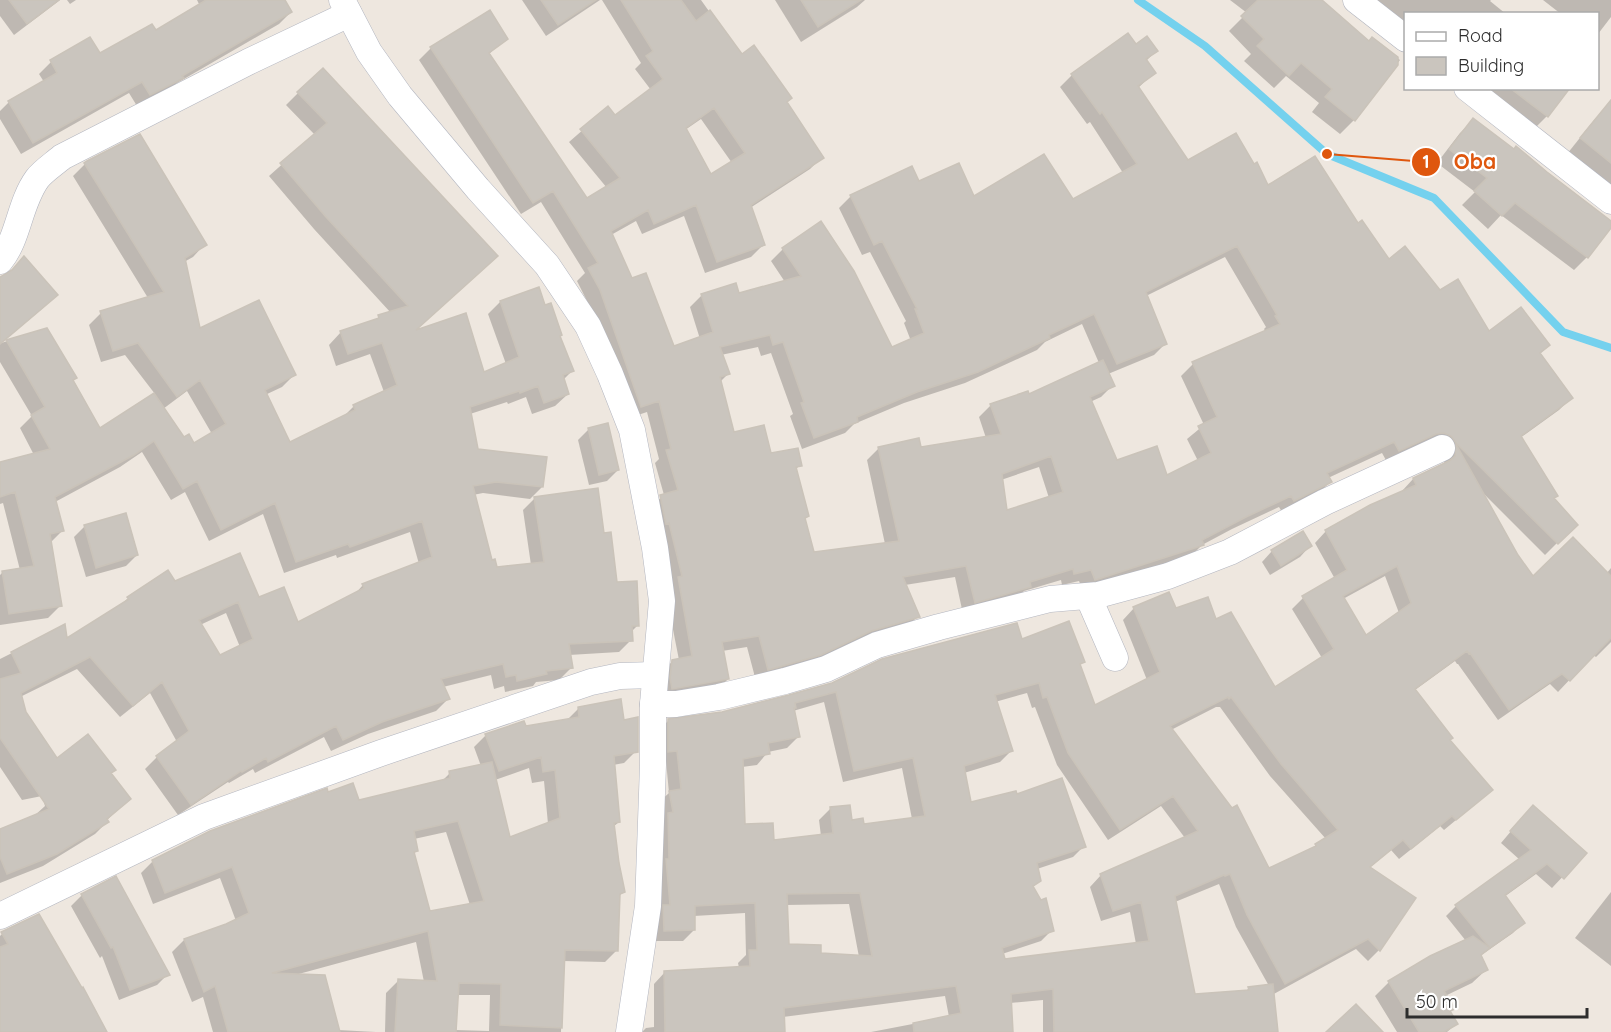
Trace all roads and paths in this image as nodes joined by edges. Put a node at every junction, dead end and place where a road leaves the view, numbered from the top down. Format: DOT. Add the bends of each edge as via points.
graph roads {
  1 [pos="1356,0"];
  2 [pos="346,7"];
  3 [pos="1404,37"];
  4 [pos="1470,90"];
  5 [pos="1611,201"];
  6 [pos="0,261"];
  7 [pos="1442,448"];
  8 [pos="1088,596"];
  9 [pos="1114,658"];
  10 [pos="654,675"];
  11 [pos="652,704"];
  12 [pos="0,916"];
  13 [pos="629,1032"];
  1 -- 3 [label="street"];
  2 -- 6 [label="street" via="62,157 38,178 7,253"];
  2 -- 10 [label="street" via="369,52 400,96 547,265 592,336 610,374 632,430 655,548 662,601"];
  4 -- 5 [label="street"];
  7 -- 8 [label="street" via="1325,502 1230,552 1168,576"];
  8 -- 9 [label="street"];
  8 -- 11 [label="street" via="1050,599 939,627 877,645 826,669 785,681 718,697"];
  10 -- 11 [label="street"];
  10 -- 12 [label="street" via="591,682 204,817"];
  11 -- 13 [label="street" via="648,906"];
}
